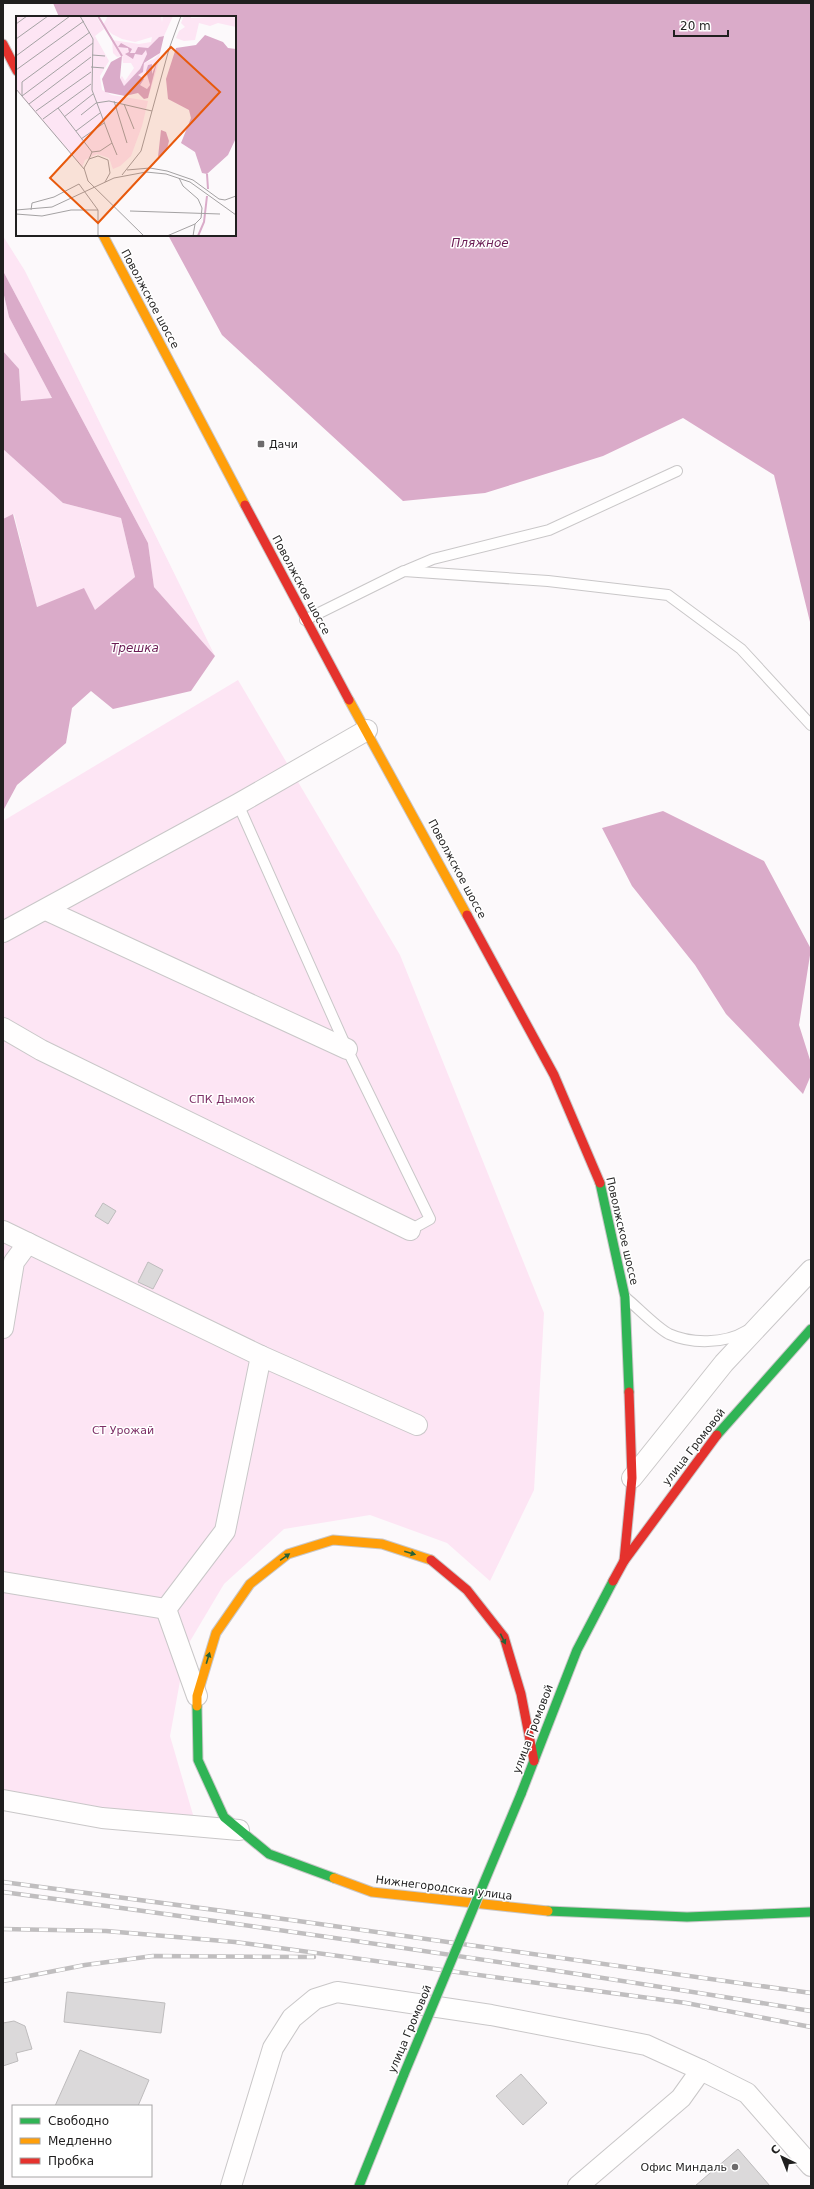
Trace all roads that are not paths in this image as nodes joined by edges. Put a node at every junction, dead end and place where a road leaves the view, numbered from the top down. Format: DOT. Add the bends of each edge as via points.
graph roads {
  1 [pos="3,44"];
  2 [pos="16,69"];
  3 [pos="104,236"];
  4 [pos="677,471"];
  5 [pos="404,571"];
  6 [pos="305,620"];
  7 [pos="811,725"];
  8 [pos="367,730"];
  9 [pos="238,804"];
  10 [pos="46,910"];
  11 [pos="3,932"];
  12 [pos="3,1028"];
  13 [pos="347,1049"];
  14 [pos="3,1230"];
  15 [pos="410,1230"];
  16 [pos="28,1243"];
  17 [pos="811,1270"];
  18 [pos="625,1297"];
  19 [pos="763,1321"];
  20 [pos="3,1328"];
  21 [pos="811,1329"];
  22 [pos="261,1356"];
  23 [pos="416,1425"];
  24 [pos="632,1478"];
  25 [pos="624,1561"];
  26 [pos="3,1582"];
  27 [pos="166,1608"];
  28 [pos="197,1696"];
  29 [pos="534,1761"];
  30 [pos="3,1800"];
  31 [pos="239,1830"];
  32 [pos="811,1912"];
  33 [pos="701,2070"];
  34 [pos="811,2166"];
  35 [pos="231,2186"];
  36 [pos="359,2186"];
  37 [pos="578,2186"];
  1 -- 2 [label="main road"];
  3 -- 6 [label="main road, Поволжское шоссе"];
  4 -- 5 [label="lane" via="549,530 433,559"];
  5 -- 6 [label="lane"];
  5 -- 7 [label="lane" via="548,581 668,595 741,649"];
  6 -- 8 [label="main road, Поволжское шоссе"];
  8 -- 9 [label="street"];
  8 -- 18 [label="main road, Поволжское шоссе" via="554,1075 599,1180"];
  9 -- 10 [label="street"];
  9 -- 13 [label="lane"];
  10 -- 11 [label="street"];
  10 -- 13 [label="street"];
  12 -- 15 [label="street" via="41,1050"];
  13 -- 15 [label="lane" via="430,1219"];
  14 -- 16 [label="street"];
  16 -- 20 [label="street" via="14,1262"];
  16 -- 22 [label="street"];
  17 -- 19 [label="street"];
  18 -- 19 [label="lane" via="668,1333 702,1342 738,1336"];
  18 -- 24 [label="main road, Поволжское шоссе"];
  19 -- 24 [label="street" via="724,1363"];
  21 -- 25 [label="main road, улица Громовой" via="714,1437"];
  22 -- 23 [label="street"];
  22 -- 27 [label="street" via="225,1531"];
  24 -- 25 [label="main road, Поволжское шоссе"];
  25 -- 29 [label="main road, улица Громовой" via="577,1650"];
  26 -- 27 [label="street"];
  27 -- 28 [label="street"];
  28 -- 29 [label="main road, Нижнегородская улица, one-way" via="216,1633 250,1584 288,1554 333,1540 382,1544 430,1559 467,1590 504,1637 521,1694"];
  28 -- 31 [label="main road, Нижнегородская улица" via="198,1760 224,1817"];
  29 -- 36 [label="main road, улица Громовой, bridge"];
  30 -- 31 [label="street" via="102,1818"];
  31 -- 32 [label="main road, Нижнегородская улица" via="269,1854 372,1892 542,1911 687,1917"];
  33 -- 34 [label="street" via="747,2093"];
  33 -- 35 [label="street" via="646,2045 491,2015 337,1992 315,1999 292,2018 273,2048"];
  33 -- 37 [label="street" via="681,2098"];
}
